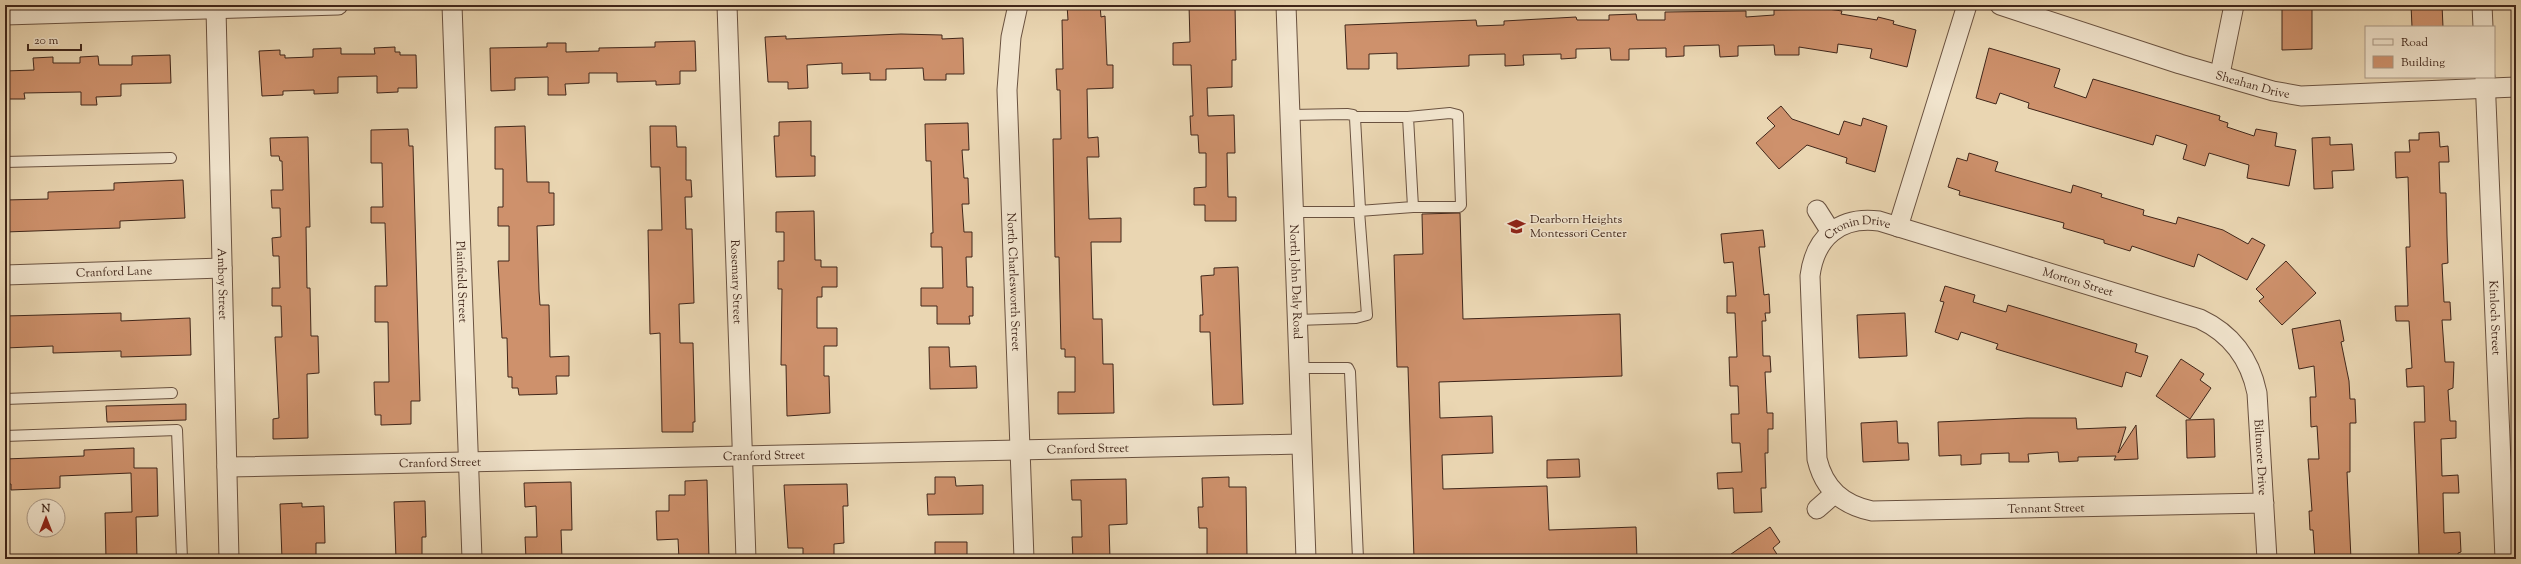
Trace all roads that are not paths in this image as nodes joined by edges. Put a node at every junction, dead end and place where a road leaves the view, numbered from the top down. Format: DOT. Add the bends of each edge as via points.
graph roads {
  1 [pos="338,5"];
  2 [pos="452,5"];
  3 [pos="727,5"];
  4 [pos="1018,5"];
  5 [pos="1286,5"];
  6 [pos="1967,5"];
  7 [pos="2000,5"];
  8 [pos="2234,5"];
  9 [pos="2482,5"];
  10 [pos="216,9"];
  11 [pos="5,15"];
  12 [pos="2483,26"];
  13 [pos="2220,74"];
  14 [pos="2486,83"];
  15 [pos="2516,87"];
  16 [pos="1290,114"];
  17 [pos="1355,117"];
  18 [pos="1408,117"];
  19 [pos="171,158"];
  20 [pos="5,162"];
  21 [pos="1414,207"];
  22 [pos="1817,210"];
  23 [pos="1359,211"];
  24 [pos="1293,212"];
  25 [pos="1898,227"];
  26 [pos="1831,232"];
  27 [pos="222,268"];
  28 [pos="5,275"];
  29 [pos="1297,320"];
  30 [pos="2245,358"];
  31 [pos="1299,368"];
  32 [pos="172,393"];
  33 [pos="5,399"];
  34 [pos="5,436"];
  35 [pos="1301,444"];
  36 [pos="1019,450"];
  37 [pos="742,456"];
  38 [pos="468,462"];
  39 [pos="227,468"];
  40 [pos="1834,494"];
  41 [pos="2264,503"];
  42 [pos="1817,509"];
  43 [pos="182,559"];
  44 [pos="229,559"];
  45 [pos="472,559"];
  46 [pos="746,559"];
  47 [pos="1024,559"];
  48 [pos="1306,559"];
  49 [pos="1358,559"];
  50 [pos="2266,559"];
  51 [pos="2505,559"];
  1 -- 10 [label="street"];
  2 -- 38 [label="street, Plainfield Street"];
  3 -- 37 [label="street, Rosemary Street"];
  4 -- 36 [label="street, North Charlesworth Street" via="1011,37 1007,90"];
  5 -- 16 [label="street, North John Daly Road"];
  6 -- 25 [label="street, Cronin Drive"];
  7 -- 13 [label="street, Sheahan Drive" via="2180,64"];
  8 -- 13 [label="street"];
  9 -- 12 [label="street"];
  10 -- 11 [label="street"];
  10 -- 27 [label="street, Amboy Street"];
  13 -- 14 [label="street, Sheahan Drive" via="2273,91 2301,96"];
  14 -- 15 [label="street, Sheahan Drive"];
  14 -- 51 [label="street, Kinloch Street"];
  16 -- 17 [label="lane" via="1347,114"];
  16 -- 24 [label="street, North John Daly Road"];
  17 -- 18 [label="lane"];
  17 -- 23 [label="lane"];
  18 -- 21 [label="lane"];
  18 -- 21 [label="lane" via="1458,114 1461,205"];
  19 -- 20 [label="lane"];
  21 -- 23 [label="lane"];
  22 -- 26 [label="street"];
  23 -- 24 [label="lane"];
  23 -- 29 [label="lane" via="1367,315 1356,318"];
  24 -- 29 [label="street, North John Daly Road"];
  25 -- 26 [label="street, Cronin Drive" via="1867,220 1844,224"];
  25 -- 30 [label="street, Morton Street" via="2200,319 2234,342"];
  26 -- 40 [label="street, Cronin Drive" via="1817,250 1810,276 1817,459 1824,479"];
  27 -- 28 [label="street, Cranford Lane"];
  27 -- 39 [label="street, Amboy Street"];
  29 -- 31 [label="street, North John Daly Road"];
  30 -- 41 [label="street, Biltmore Drive" via="2257,393"];
  31 -- 35 [label="street, North John Daly Road"];
  31 -- 49 [label="lane" via="1348,368 1350,372"];
  32 -- 33 [label="lane"];
  34 -- 43 [label="lane" via="177,430"];
  35 -- 36 [label="street, Cranford Street"];
  35 -- 48 [label="street, North John Daly Road"];
  36 -- 37 [label="street, Cranford Street"];
  36 -- 47 [label="street, North Charlesworth Street"];
  37 -- 38 [label="street, Cranford Street"];
  37 -- 46 [label="street, Rosemary Street"];
  38 -- 39 [label="street, Cranford Street"];
  38 -- 45 [label="street, Plainfield Street"];
  39 -- 44 [label="street, Amboy Street"];
  40 -- 41 [label="street, Tennant Street" via="1855,508 1872,511"];
  40 -- 42 [label="street"];
  41 -- 50 [label="street, Biltmore Drive"];
}
